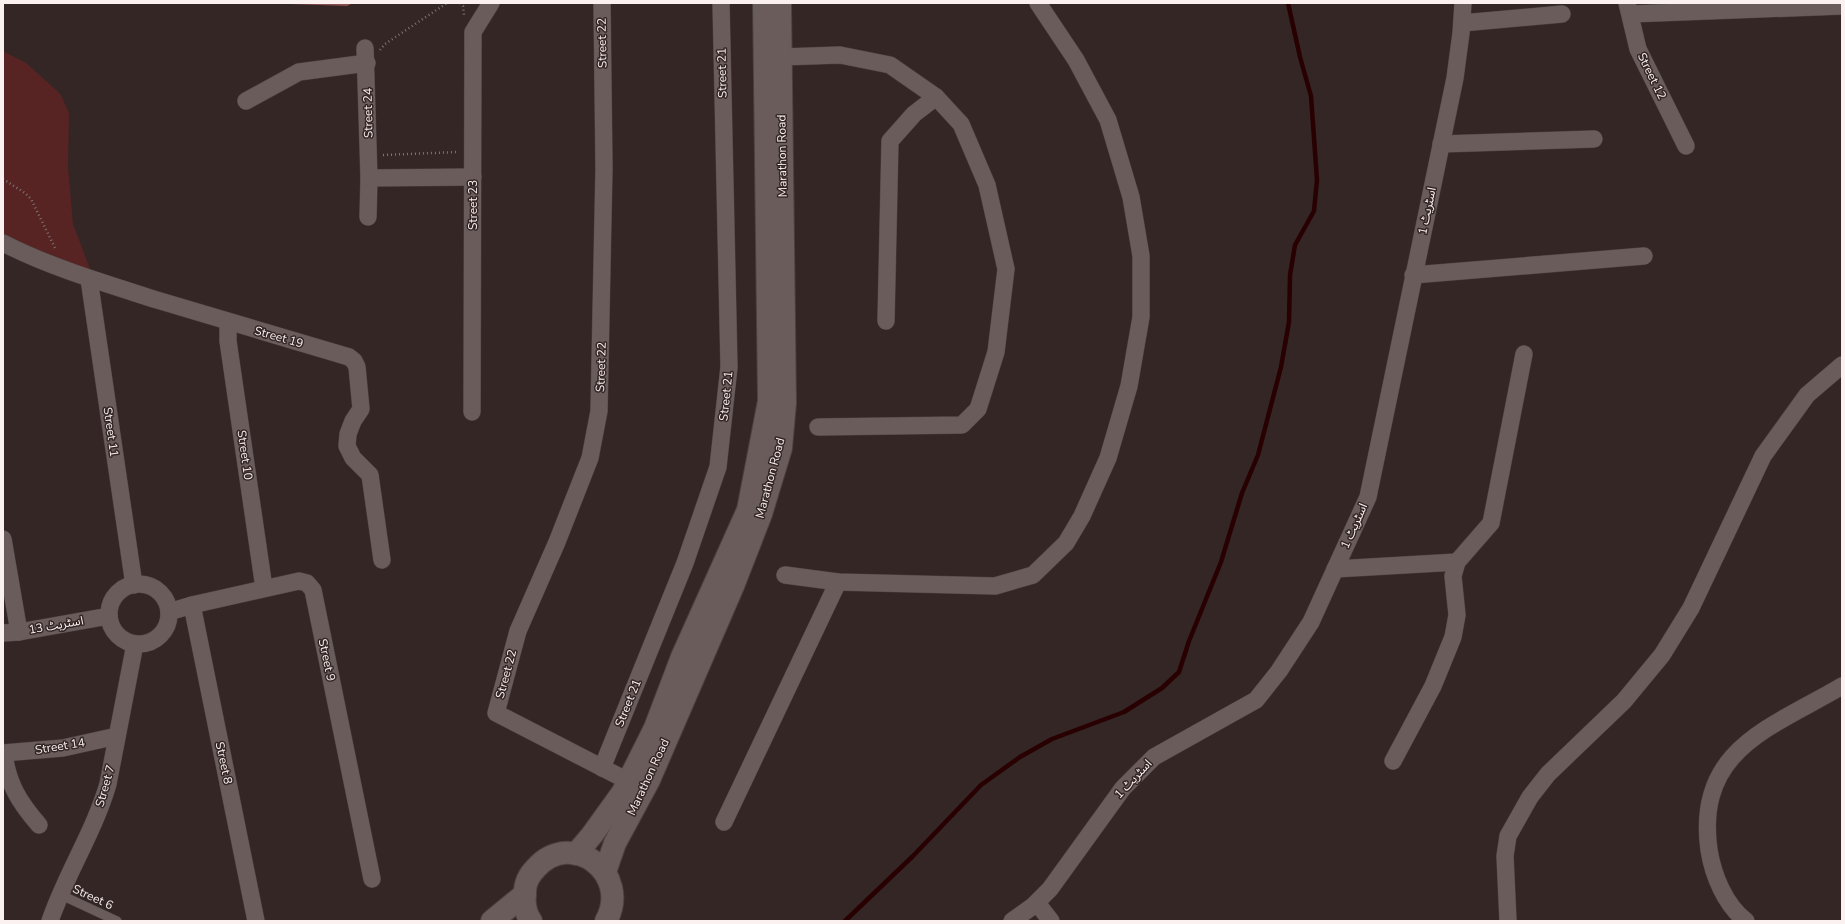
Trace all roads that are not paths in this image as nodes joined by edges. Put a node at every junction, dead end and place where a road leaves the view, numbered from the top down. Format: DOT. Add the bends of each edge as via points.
graph roads {
  1 [pos="491,3"];
  2 [pos="602,3"];
  3 [pos="721,3"];
  4 [pos="764,3"];
  5 [pos="780,3"];
  6 [pos="1038,3"];
  7 [pos="1463,3"];
  8 [pos="1748,6"];
  9 [pos="1842,6"];
  10 [pos="1628,8"];
  11 [pos="1562,14"];
  12 [pos="1462,23"];
  13 [pos="781,56"];
  14 [pos="936,97"];
  15 [pos="246,101"];
  16 [pos="1594,139"];
  17 [pos="1441,144"];
  18 [pos="1686,146"];
  19 [pos="473,177"];
  20 [pos="369,178"];
  21 [pos="368,217"];
  22 [pos="3,243"];
  23 [pos="1644,256"];
  24 [pos="1413,275"];
  25 [pos="89,279"];
  26 [pos="886,321"];
  27 [pos="228,322"];
  28 [pos="1524,354"];
  29 [pos="1842,365"];
  30 [pos="472,412"];
  31 [pos="818,427"];
  32 [pos="3,539"];
  33 [pos="382,560"];
  34 [pos="1457,562"];
  35 [pos="1335,569"];
  36 [pos="785,575"];
  37 [pos="838,582"];
  38 [pos="134,585"];
  39 [pos="264,588"];
  40 [pos="192,605"];
  41 [pos="169,612"];
  42 [pos="109,616"];
  43 [pos="11,632"];
  44 [pos="135,644"];
  45 [pos="1842,686"];
  46 [pos="117,736"];
  47 [pos="4,753"];
  48 [pos="1393,761"];
  49 [pos="602,768"];
  50 [pos="628,781"];
  51 [pos="724,822"];
  52 [pos="39,825"];
  53 [pos="576,854"];
  54 [pos="605,872"];
  55 [pos="372,879"];
  56 [pos="59,894"];
  57 [pos="525,894"];
  58 [pos="1037,903"];
  59 [pos="50,921"];
  60 [pos="117,921"];
  61 [pos="256,921"];
  62 [pos="492,921"];
  63 [pos="531,921"];
  64 [pos="606,921"];
  65 [pos="1012,921"];
  66 [pos="1051,921"];
  67 [pos="1508,921"];
  68 [pos="1746,921"];
  1 -- 19 [label="street, Street 23" via="473,32"];
  2 -- 49 [label="street, Street 22" via="604,168 599,411 590,458 518,631 496,713"];
  3 -- 49 [label="street, Street 21" via="729,367 718,467 685,564"];
  4 -- 50 [label="main road, Marathon Road" via="769,401 748,510 682,657 655,728"];
  5 -- 13 [label="main road, Marathon Road"];
  6 -- 37 [label="street" via="1076,60 1108,120 1131,197 1141,256 1141,317 1129,386 1108,458 1082,516 1066,543 1034,575 995,586"];
  7 -- 12 [label="street, اسٹریٹ 1"];
  8 -- 9 [label="street"];
  8 -- 10 [label="street"];
  10 -- 18 [label="street, Street 12" via="1638,49"];
  11 -- 12 [label="street"];
  12 -- 17 [label="street, اسٹریٹ 1" via="1455,78"];
  13 -- 14 [label="street" via="840,55 890,65"];
  13 -- 54 [label="main road, Marathon Road" via="786,403 781,448 761,514 733,586 649,780 615,843"];
  14 -- 26 [label="street" via="914,114 890,141"];
  14 -- 31 [label="street" via="961,124 987,185 1006,269 996,352 978,409 962,425"];
  15 -- 20 [label="street, Street 24" via="299,72 370,55"];
  16 -- 17 [label="street"];
  17 -- 24 [label="street, اسٹریٹ 1"];
  19 -- 20 [label="street"];
  19 -- 30 [label="street, Street 23"];
  20 -- 21 [label="street, Street 24"];
  22 -- 25 [label="street, Street 19"];
  23 -- 24 [label="street"];
  24 -- 35 [label="street, اسٹریٹ 1" via="1368,497"];
  25 -- 27 [label="street, Street 19"];
  25 -- 38 [label="street, Street 11"];
  27 -- 33 [label="street, Street 19" via="348,357 354,361 357,367 361,409 348,434 347,446 353,458 370,474"];
  27 -- 39 [label="street, Street 10" via="228,340"];
  28 -- 34 [label="street" via="1491,523"];
  29 -- 67 [label="street" via="1807,395 1763,456 1691,608 1662,655 1624,701 1548,774 1530,797 1508,836 1505,856"];
  32 -- 43 [label="street"];
  34 -- 35 [label="street"];
  34 -- 48 [label="street" via="1453,576 1457,615 1452,637 1433,686"];
  35 -- 58 [label="street, اسٹریٹ 1" via="1311,622 1279,671 1256,700 1154,757 1124,788"];
  36 -- 37 [label="street"];
  37 -- 51 [label="street"];
  38 -- 41 [label="street" via="146,585 158,591 166,600"];
  38 -- 42 [label="street" via="124,588 116,595 110,605"];
  39 -- 40 [label="street, Street 9"];
  39 -- 55 [label="street, Street 9" via="299,581 307,583 313,590"];
  40 -- 41 [label="street, Street 9"];
  40 -- 61 [label="street, Street 8"];
  41 -- 44 [label="street" via="167,626 159,636 148,643"];
  42 -- 43 [label="street, اسٹریٹ 13"];
  42 -- 44 [label="street" via="113,629 122,639"];
  44 -- 46 [label="street, Street 7"];
  45 -- 68 [label="street" via="1762,730 1743,745 1716,782 1706,828 1711,861 1726,899"];
  46 -- 47 [label="street, Street 14" via="63,748"];
  46 -- 56 [label="street, Street 7" via="103,801"];
  47 -- 52 [label="street" via="6,771 14,791"];
  49 -- 50 [label="street"];
  50 -- 53 [label="main road, Marathon Road" via="597,829"];
  53 -- 54 [label="main road" via="595,862"];
  53 -- 57 [label="main road" via="554,855 541,862 531,874"];
  54 -- 64 [label="main road" via="611,885 613,899 611,912"];
  56 -- 59 [label="street, Street 7"];
  56 -- 60 [label="lane, Street 6"];
  57 -- 62 [label="main road"];
  57 -- 63 [label="main road" via="524,904"];
  58 -- 65 [label="street, اسٹریٹ 1"];
  58 -- 66 [label="street"];
}
